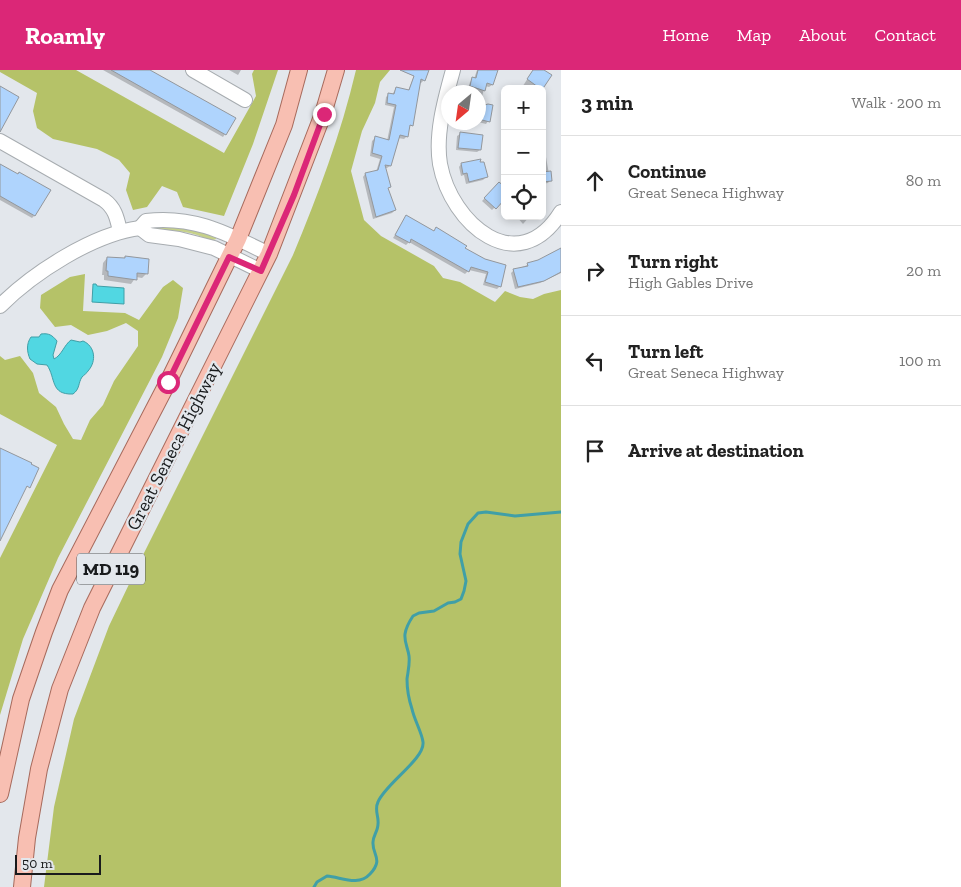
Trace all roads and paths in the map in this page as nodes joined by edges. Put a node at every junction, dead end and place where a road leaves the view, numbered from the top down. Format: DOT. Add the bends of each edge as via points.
graph roads {
  1 [pos="192,70"];
  2 [pos="299,70"];
  3 [pos="336,70"];
  4 [pos="453,70"];
  5 [pos="245,100"];
  6 [pos="0,140"];
  7 [pos="561,212"];
  8 [pos="140,228"];
  9 [pos="120,231"];
  10 [pos="238,239"];
  11 [pos="270,254"];
  12 [pos="229,257"];
  13 [pos="261,271"];
  14 [pos="0,306"];
  15 [pos="0,794"];
  16 [pos="22,887"];
  1 -- 5 [label="street"];
  2 -- 10 [label="main road, Great Seneca Highway / MD 119" via="284,125"];
  3 -- 11 [label="main road, Great Seneca Highway / MD 119" via="324,114"];
  4 -- 7 [label="street" via="440,129 439,153 444,180 459,210 482,234 512,243 540,236"];
  6 -- 9 [label="street" via="104,200 116,214"];
  8 -- 9 [label="street"];
  8 -- 10 [label="street" via="146,221 176,219"];
  8 -- 12 [label="street" via="149,235 214,248"];
  9 -- 14 [label="street" via="104,236 43,271"];
  10 -- 11 [label="street"];
  10 -- 12 [label="main road, Great Seneca Highway / MD 119"];
  11 -- 13 [label="main road, Great Seneca Highway / MD 119"];
  12 -- 13 [label="street"];
  12 -- 15 [label="main road, Great Seneca Highway / MD 119" via="60,590 21,699"];
  13 -- 16 [label="main road, Great Seneca Highway / MD 119" via="92,608 60,689 39,768"];
}
